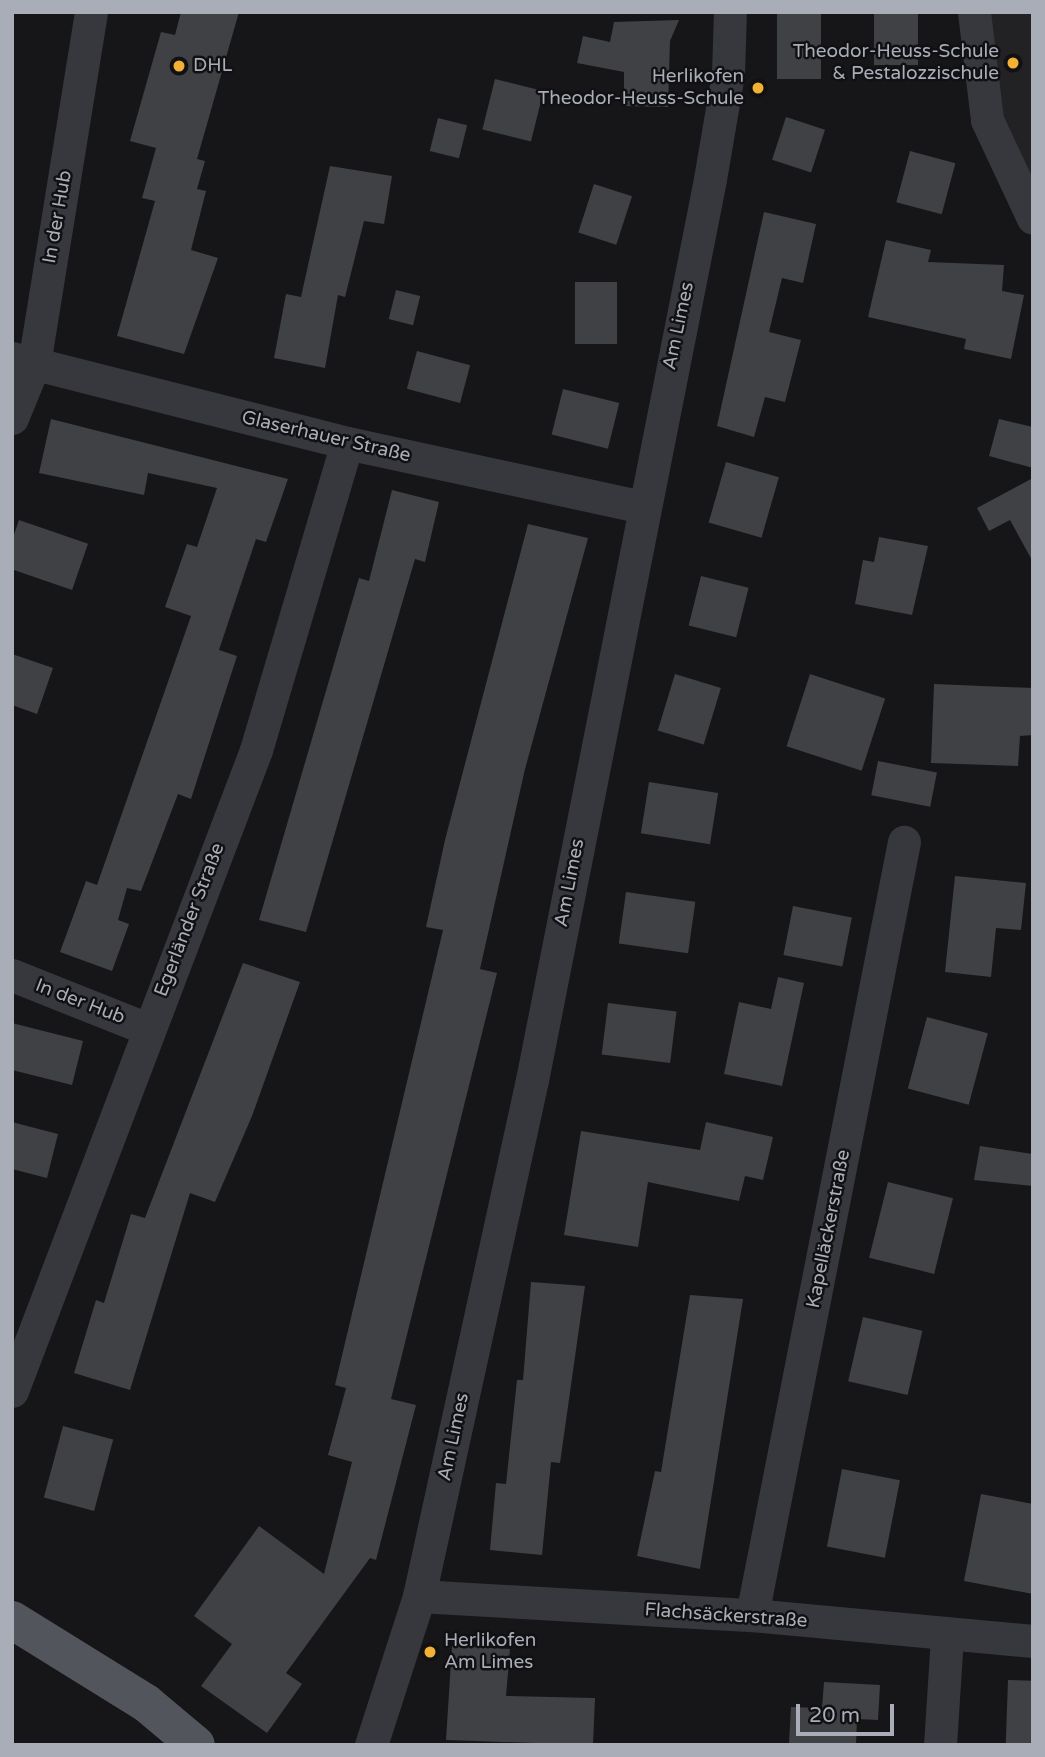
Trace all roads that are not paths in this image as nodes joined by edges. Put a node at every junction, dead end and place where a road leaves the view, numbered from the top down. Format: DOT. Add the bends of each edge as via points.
graph roads {
  1 [pos="91,12"];
  2 [pos="730,12"];
  3 [pos="974,12"];
  4 [pos="1033,218"];
  5 [pos="23,361"];
  6 [pos="12,418"];
  7 [pos="347,443"];
  8 [pos="642,507"];
  9 [pos="904,842"];
  10 [pos="12,975"];
  11 [pos="148,1029"];
  12 [pos="12,1391"];
  13 [pos="419,1596"];
  14 [pos="752,1615"];
  15 [pos="12,1620"];
  16 [pos="947,1637"];
  17 [pos="1033,1641"];
  18 [pos="196,1745"];
  19 [pos="371,1745"];
  20 [pos="940,1745"];
  1 -- 5 [label="street, In der Hub"];
  2 -- 8 [label="street, Am Limes" via="728,74 710,179"];
  3 -- 4 [label="street" via="987,120"];
  5 -- 6 [label="street, In der Hub"];
  5 -- 7 [label="street, Glaserhauer Straße"];
  7 -- 8 [label="street, Glaserhauer Straße"];
  7 -- 11 [label="street, Egerländer Straße" via="256,750"];
  8 -- 13 [label="street, Am Limes" via="532,1080"];
  9 -- 14 [label="street, Kapelläckerstraße"];
  10 -- 11 [label="street, In der Hub"];
  11 -- 12 [label="street, Egerländer Straße"];
  13 -- 14 [label="street, Flachsäckerstraße"];
  13 -- 19 [label="street, Am Limes"];
  14 -- 16 [label="street, Flachsäckerstraße"];
  15 -- 18 [label="main road" via="146,1703"];
  16 -- 17 [label="street, Flachsäckerstraße"];
  16 -- 20 [label="street"];
}
